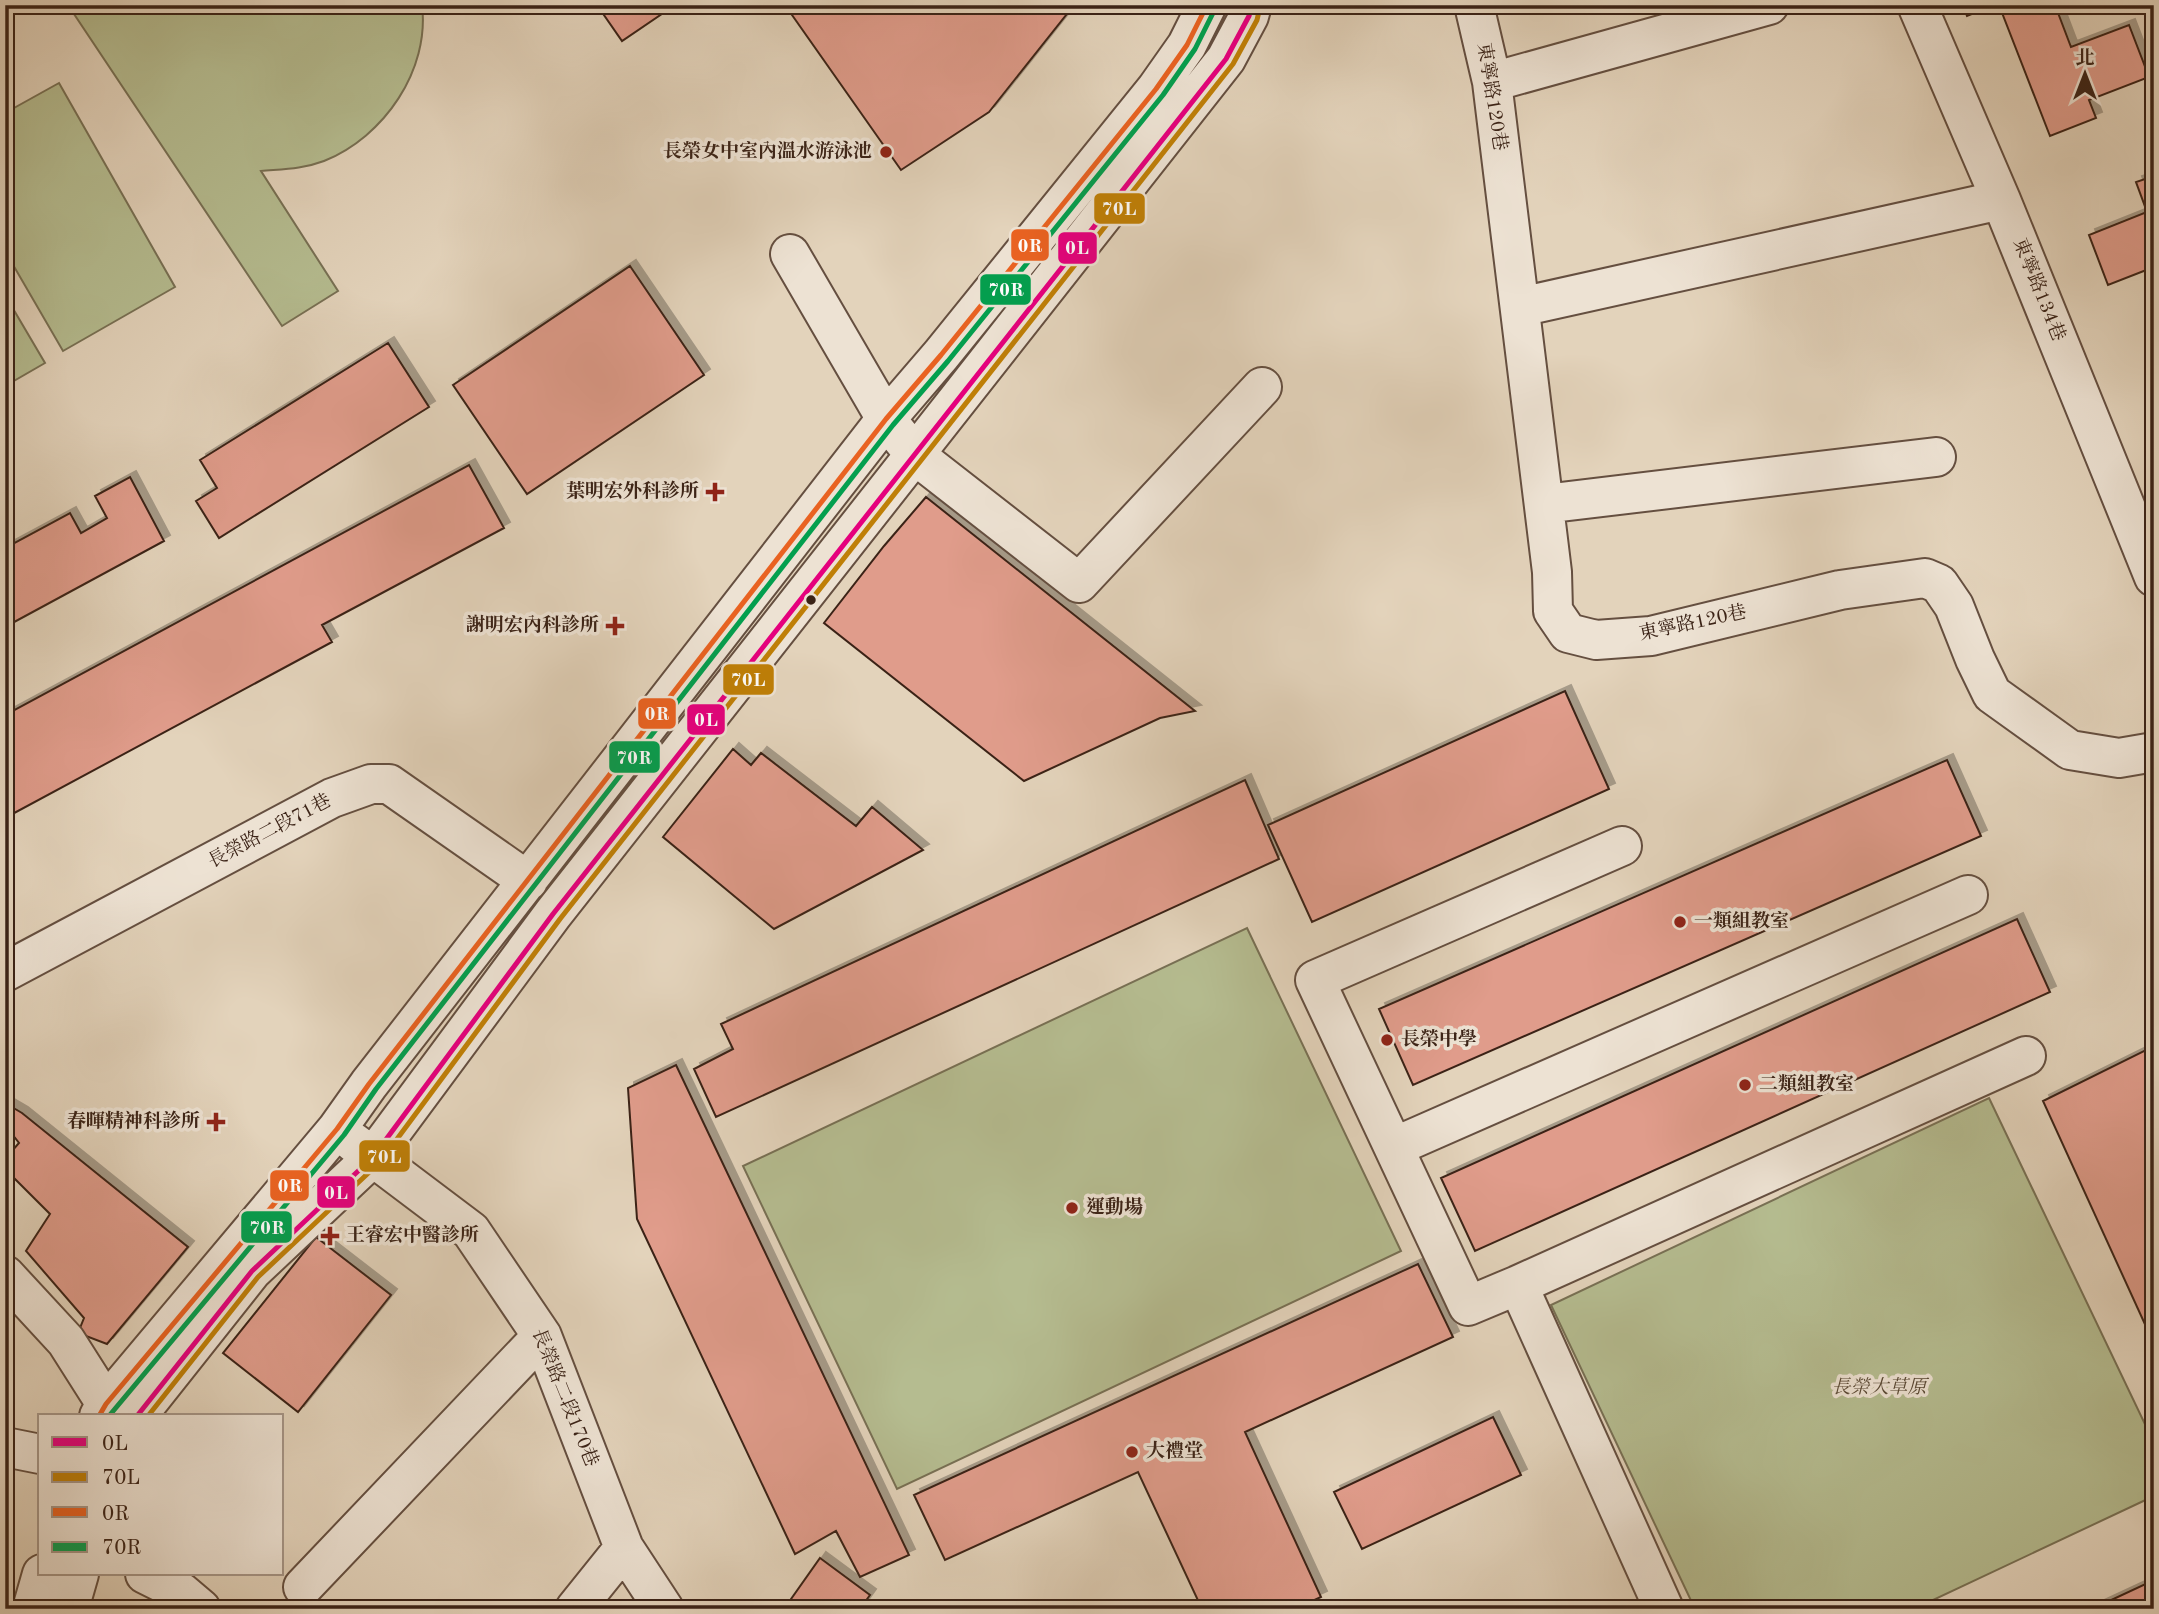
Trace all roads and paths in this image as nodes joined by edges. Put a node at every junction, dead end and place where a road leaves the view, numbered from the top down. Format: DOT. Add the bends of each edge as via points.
graph roads {
  1 [pos="1207,5"];
  2 [pos="1252,5"];
  3 [pos="1474,5"];
  4 [pos="1769,5"];
  5 [pos="1917,5"];
  6 [pos="1492,82"];
  7 [pos="2001,200"];
  8 [pos="790,254"];
  9 [pos="1520,307"];
  10 [pos="1262,387"];
  11 [pos="886,419"];
  12 [pos="915,455"];
  13 [pos="1936,457"];
  14 [pos="1544,503"];
  15 [pos="2154,577"];
  16 [pos="2154,752"];
  17 [pos="1622,846"];
  18 [pos="528,881"];
  19 [pos="1968,895"];
  20 [pos="5,972"];
  21 [pos="2026,1056"];
  22 [pos="337,1129"];
  23 [pos="1394,1146"];
  24 [pos="373,1157"];
  25 [pos="5,1275"];
  26 [pos="1518,1285"];
  27 [pos="542,1336"];
  28 [pos="115,1413"];
  29 [pos="5,1447"];
  30 [pos="38,1454"];
  31 [pos="624,1548"];
  32 [pos="41,1576"];
  33 [pos="78,1576"];
  34 [pos="149,1576"];
  35 [pos="303,1587"];
  36 [pos="32,1609"];
  37 [pos="69,1609"];
  38 [pos="201,1609"];
  39 [pos="575,1609"];
  40 [pos="664,1609"];
  41 [pos="1664,1609"];
  1 -- 11 [label="street" via="1188,45 1156,89"];
  2 -- 12 [label="street" via="1226,59"];
  3 -- 6 [label="street, 東寧路120巷"];
  4 -- 6 [label="street"];
  5 -- 7 [label="street, 東寧路134巷"];
  6 -- 9 [label="street, 東寧路120巷"];
  7 -- 9 [label="street"];
  7 -- 15 [label="street, 東寧路134巷"];
  8 -- 11 [label="street"];
  9 -- 14 [label="street, 東寧路120巷"];
  10 -- 12 [label="street" via="1079,583"];
  11 -- 12 [label="street"];
  11 -- 18 [label="street"];
  12 -- 24 [label="street" via="554,914"];
  13 -- 14 [label="street"];
  14 -- 16 [label="street, 東寧路120巷" via="1553,611 1568,633 1596,640 1651,636 1840,590 1925,578 1939,584 1954,606 1992,694 2070,750 2119,758"];
  17 -- 23 [label="street" via="1315,980"];
  18 -- 20 [label="street, 長榮路二段71巷" via="389,783 371,783 332,798"];
  18 -- 22 [label="street"];
  19 -- 23 [label="street"];
  21 -- 26 [label="street"];
  22 -- 24 [label="street, 長榮路二段170巷"];
  22 -- 28 [label="street"];
  23 -- 26 [label="street" via="1468,1306"];
  24 -- 27 [label="street, 長榮路二段170巷" via="471,1231"];
  24 -- 28 [label="street" via="252,1270"];
  25 -- 28 [label="street" via="66,1341"];
  26 -- 41 [label="street"];
  27 -- 31 [label="street, 長榮路二段170巷"];
  27 -- 35 [label="street"];
  29 -- 30 [label="street"];
  31 -- 39 [label="street"];
  31 -- 40 [label="street, 長榮路二段170巷"];
  32 -- 36 [label="street"];
  33 -- 37 [label="street"];
  34 -- 38 [label="street" via="181,1592"];
}
